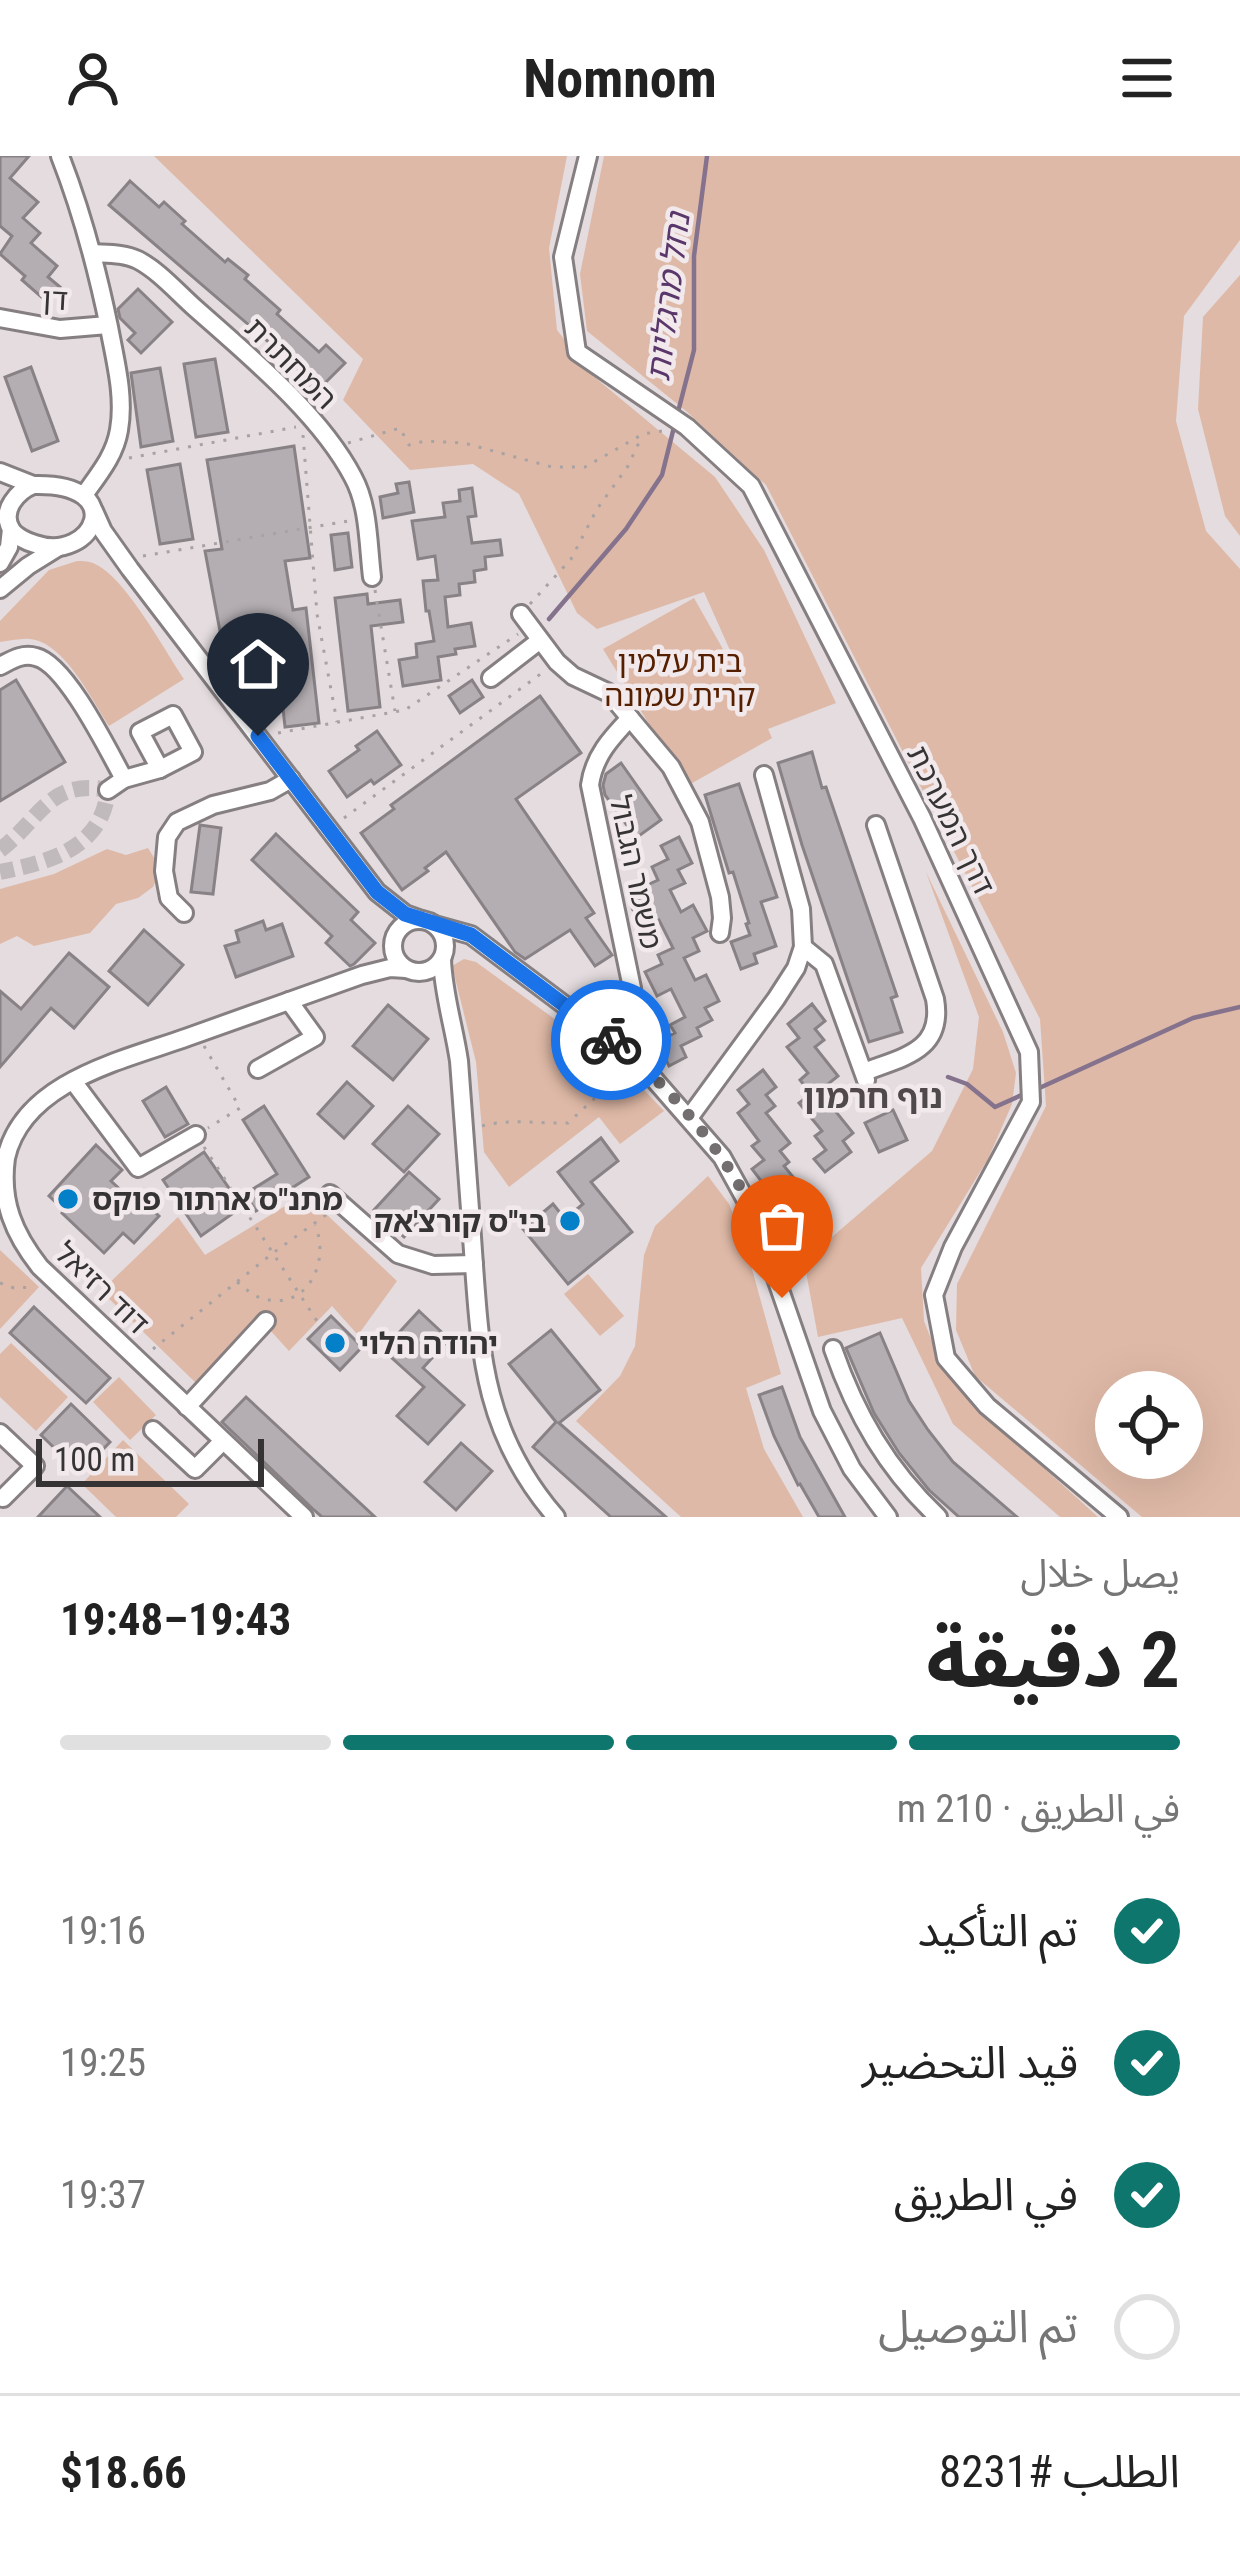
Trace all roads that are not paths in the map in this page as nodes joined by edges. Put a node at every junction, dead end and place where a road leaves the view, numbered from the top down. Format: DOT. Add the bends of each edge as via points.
graph roads {
  1 [pos="60,156"];
  2 [pos="588,156"];
  3 [pos="92,254"];
  4 [pos="0,318"];
  5 [pos="108,325"];
  6 [pos="0,472"];
  7 [pos="33,485"];
  8 [pos="0,493"];
  9 [pos="89,503"];
  10 [pos="9,522"];
  11 [pos="65,545"];
  12 [pos="0,563"];
  13 [pos="134,574"];
  14 [pos="373,577"];
  15 [pos="0,589"];
  16 [pos="0,666"];
  17 [pos="491,678"];
  18 [pos="630,718"];
  19 [pos="160,770"];
  20 [pos="764,775"];
  21 [pos="291,779"];
  22 [pos="876,825"];
  23 [pos="377,892"];
  24 [pos="184,913"];
  25 [pos="429,922"];
  26 [pos="720,933"];
  27 [pos="394,941"];
  28 [pos="479,942"];
  29 [pos="803,947"];
  30 [pos="444,955"];
  31 [pos="408,970"];
  32 [pos="362,975"];
  33 [pos="289,1001"];
  34 [pos="454,1025"];
  35 [pos="629,1055"];
  36 [pos="258,1069"];
  37 [pos="74,1081"];
  38 [pos="689,1118"];
  39 [pos="196,1135"];
  40 [pos="336,1199"];
  41 [pos="474,1264"];
  42 [pos="266,1321"];
  43 [pos="833,1348"];
  44 [pos="187,1407"];
  45 [pos="153,1430"];
  46 [pos="0,1433"];
  47 [pos="223,1441"];
  48 [pos="881,1452"];
  49 [pos="852,1469"];
  50 [pos="2,1495"];
  51 [pos="6,1517"];
  52 [pos="304,1517"];
  53 [pos="556,1517"];
  54 [pos="888,1517"];
  55 [pos="938,1517"];
  56 [pos="1119,1517"];
  1 -- 3 [label="street"];
  2 -- 56 [label="street, דרך המערכת" via="563,257 577,352 687,427 752,487 922,818 1029,1052 1030,1102 934,1294 946,1358 987,1406"];
  3 -- 5 [label="street"];
  3 -- 14 [label="street, המחתרת" via="121,255 156,274 311,418 360,494"];
  4 -- 5 [label="street, דן" via="60,329"];
  5 -- 9 [label="street" via="122,410"];
  6 -- 7 [label="street"];
  7 -- 9 [label="street" via="71,488"];
  7 -- 10 [label="street" via="13,500"];
  8 -- 10 [label="street"];
  9 -- 11 [label="street" via="94,518 86,534"];
  9 -- 13 [label="street"];
  10 -- 11 [label="street" via="32,543"];
  10 -- 12 [label="street"];
  11 -- 13 [label="street" via="96,548"];
  11 -- 15 [label="street"];
  13 -- 21 [label="street"];
  16 -- 19 [label="street" via="32,655 65,679 116,784"];
  17 -- 18 [label="street, משמר הגבול" via="530,627 557,662 609,693"];
  18 -- 26 [label="street, משמר הגבול" via="671,766 700,822 720,897"];
  18 -- 35 [label="street, משמר הגבול" via="598,757 590,785 632,988"];
  20 -- 29 [label="street" via="801,909"];
  21 -- 23 [label="street"];
  21 -- 24 [label="street" via="177,822 164,872 169,898"];
  22 -- 29 [label="street" via="935,999 934,1032 865,1077 824,964"];
  23 -- 25 [label="street"];
  23 -- 27 [label="street"];
  25 -- 27 [label="street" via="406,923"];
  25 -- 28 [label="street"];
  25 -- 30 [label="street" via="443,934"];
  27 -- 31 [label="street"];
  27 -- 32 [label="street, דוד רזיאל"];
  28 -- 30 [label="street" via="456,941"];
  28 -- 35 [label="street"];
  29 -- 38 [label="street" via="776,999"];
  30 -- 31 [label="street" via="429,971"];
  30 -- 34 [label="street"];
  31 -- 32 [label="street, דוד רזיאל"];
  31 -- 34 [label="street" via="439,995"];
  32 -- 33 [label="street, דוד רזיאל"];
  33 -- 36 [label="street" via="315,1037"];
  33 -- 37 [label="street, דוד רזיאל"];
  34 -- 41 [label="street"];
  35 -- 38 [label="street"];
  37 -- 39 [label="street" via="138,1168"];
  37 -- 44 [label="street, דוד רזיאל" via="40,1102 9,1144 3,1195 10,1223 52,1278"];
  38 -- 49 [label="street" via="754,1215 822,1412"];
  40 -- 41 [label="street" via="398,1254 433,1265"];
  41 -- 53 [label="street" via="493,1406 507,1443"];
  42 -- 44 [label="street"];
  43 -- 48 [label="street"];
  44 -- 47 [label="street, דוד רזיאל"];
  45 -- 47 [label="street" via="195,1469"];
  46 -- 50 [label="street" via="35,1466"];
  47 -- 52 [label="street, דוד רזיאל"];
  48 -- 49 [label="street"];
  48 -- 55 [label="street"];
  49 -- 54 [label="street"];
  50 -- 51 [label="street"];
}
